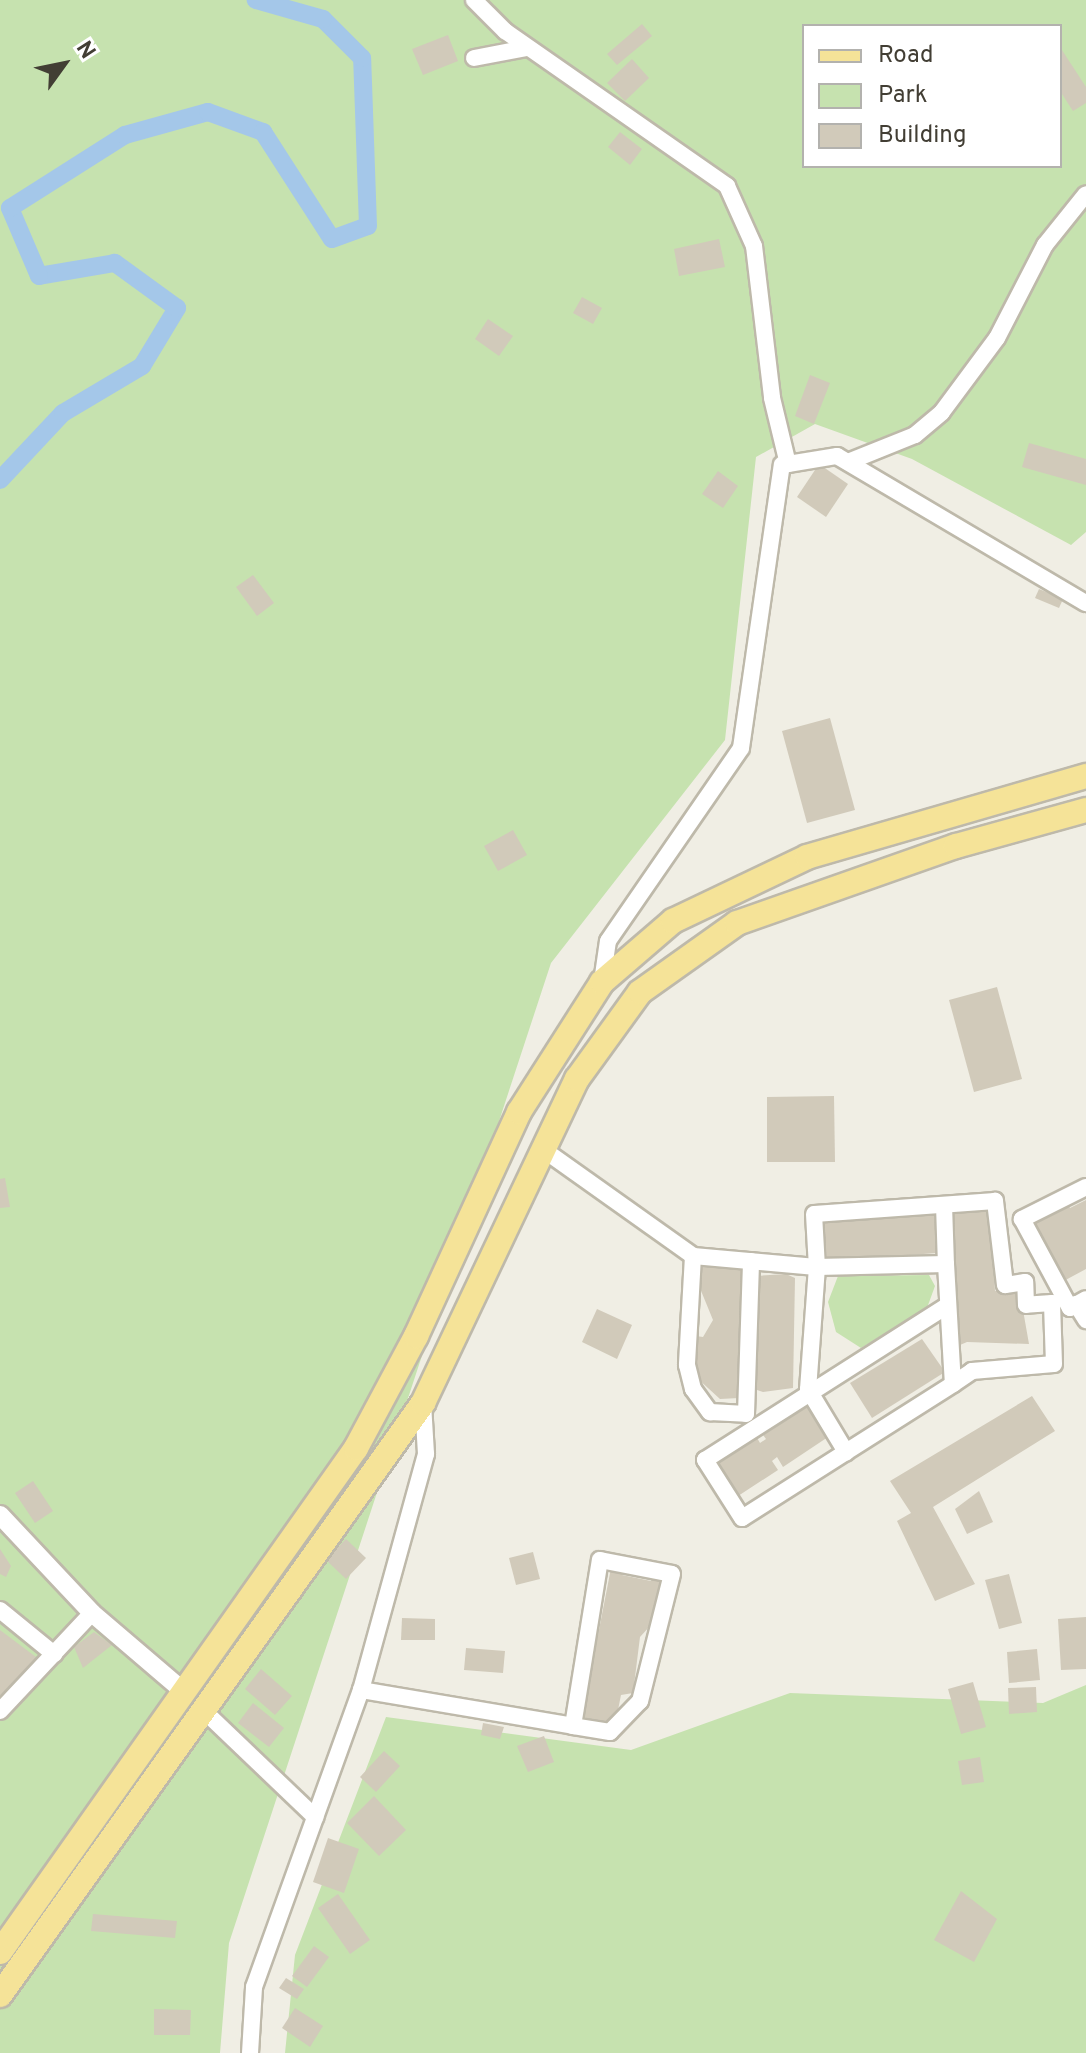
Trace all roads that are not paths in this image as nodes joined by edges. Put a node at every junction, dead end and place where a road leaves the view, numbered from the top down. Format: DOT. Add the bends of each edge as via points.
graph roads {
  1 [pos="474,0"];
  2 [pos="527,48"];
  3 [pos="474,58"];
  4 [pos="1086,194"];
  5 [pos="848,462"];
  6 [pos="788,464"];
  7 [pos="1086,603"];
  8 [pos="1086,776"];
  9 [pos="1086,810"];
  10 [pos="602,982"];
  11 [pos="544,1150"];
  12 [pos="1086,1187"];
  13 [pos="944,1205"];
  14 [pos="693,1256"];
  15 [pos="751,1261"];
  16 [pos="946,1264"];
  17 [pos="817,1267"];
  18 [pos="1081,1302"];
  19 [pos="948,1305"];
  20 [pos="1086,1320"];
  21 [pos="953,1384"];
  22 [pos="811,1394"];
  23 [pos="423,1403"];
  24 [pos="750,1421"];
  25 [pos="846,1452"];
  26 [pos="0,1515"];
  27 [pos="0,1610"];
  28 [pos="92,1613"];
  29 [pos="54,1654"];
  30 [pos="181,1689"];
  31 [pos="361,1690"];
  32 [pos="201,1708"];
  33 [pos="0,1711"];
  34 [pos="573,1726"];
  35 [pos="315,1817"];
  36 [pos="0,1952"];
  37 [pos="0,1995"];
  38 [pos="250,2053"];
  1 -- 2 [label="street"];
  2 -- 3 [label="street"];
  2 -- 6 [label="street" via="712,172 737,202 754,246 772,398"];
  4 -- 5 [label="street" via="1045,245 997,338 942,412 915,435"];
  5 -- 6 [label="street" via="837,456"];
  5 -- 7 [label="street"];
  6 -- 10 [label="street" via="782,465 741,748 608,941"];
  8 -- 10 [label="main road" via="807,857 673,921"];
  9 -- 11 [label="main road" via="956,846 737,923 640,992 577,1079"];
  10 -- 30 [label="main road" via="519,1112 416,1336 356,1448"];
  11 -- 14 [label="street"];
  11 -- 23 [label="main road"];
  12 -- 18 [label="street" via="1022,1219 1070,1308"];
  13 -- 16 [label="street"];
  13 -- 17 [label="street" via="814,1214"];
  13 -- 21 [label="street" via="995,1201 1005,1285 1025,1282 1026,1305 1052,1303 1054,1364 972,1371"];
  14 -- 15 [label="street"];
  14 -- 24 [label="street" via="687,1365 693,1389 710,1412"];
  15 -- 17 [label="street"];
  15 -- 24 [label="street"];
  16 -- 17 [label="street"];
  16 -- 19 [label="street"];
  17 -- 22 [label="street"];
  18 -- 20 [label="street"];
  19 -- 21 [label="street"];
  19 -- 22 [label="street"];
  21 -- 25 [label="street"];
  22 -- 24 [label="street"];
  22 -- 25 [label="street"];
  23 -- 31 [label="street" via="426,1454"];
  23 -- 32 [label="main road"];
  24 -- 25 [label="street" via="705,1460 742,1518"];
  26 -- 28 [label="street"];
  27 -- 29 [label="street"];
  28 -- 29 [label="street"];
  28 -- 30 [label="street"];
  29 -- 33 [label="street"];
  30 -- 36 [label="main road"];
  31 -- 34 [label="street"];
  31 -- 35 [label="street"];
  32 -- 35 [label="street"];
  32 -- 37 [label="main road"];
  34 -- 34 [label="street" via="600,1560 672,1574 640,1701 610,1732"];
  35 -- 38 [label="street" via="254,1987"];
}
